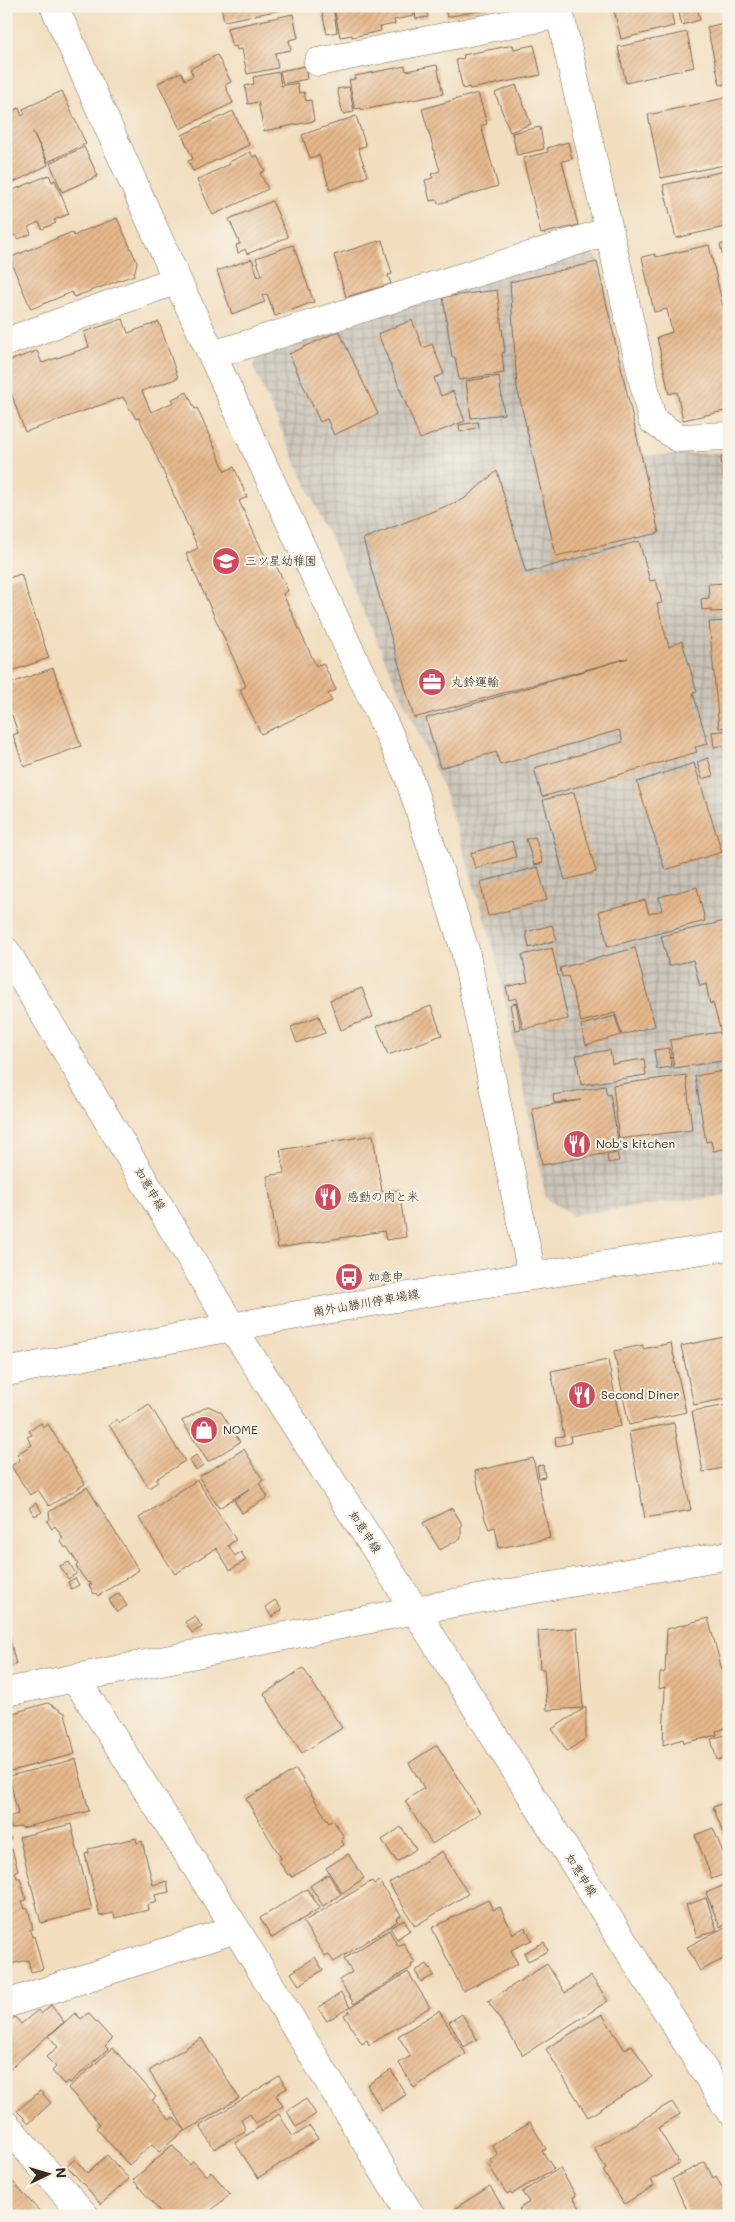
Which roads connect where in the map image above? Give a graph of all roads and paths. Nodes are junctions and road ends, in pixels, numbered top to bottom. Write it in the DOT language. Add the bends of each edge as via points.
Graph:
graph roads {
  1 [pos="54,6"];
  2 [pos="559,10"];
  3 [pos="318,62"];
  4 [pos="609,231"];
  5 [pos="177,280"];
  6 [pos="6,342"];
  7 [pos="213,355"];
  8 [pos="729,436"];
  9 [pos="6,951"];
  10 [pos="18,992"];
  11 [pos="729,1246"];
  12 [pos="532,1275"];
  13 [pos="232,1327"];
  14 [pos="6,1372"];
  15 [pos="729,1555"];
  16 [pos="416,1610"];
  17 [pos="75,1678"];
  18 [pos="6,1692"];
  19 [pos="236,1929"];
  20 [pos="6,2004"];
  21 [pos="729,2110"];
  22 [pos="6,2125"];
  23 [pos="84,2216"];
  24 [pos="411,2216"];
  1 -- 5 [label="street"];
  2 -- 3 [label="street"];
  2 -- 4 [label="street"];
  4 -- 7 [label="street"];
  4 -- 8 [label="street" via="652,420 678,438"];
  5 -- 6 [label="street"];
  5 -- 7 [label="street"];
  7 -- 12 [label="street" via="408,775 465,950"];
  9 -- 10 [label="street, 如意申線"];
  10 -- 13 [label="street, 如意申線"];
  11 -- 12 [label="street, 南外山勝川停車場線"];
  12 -- 13 [label="street, 南外山勝川停車場線"];
  13 -- 14 [label="street, 南外山勝川停車場線"];
  13 -- 16 [label="street, 如意申線"];
  15 -- 16 [label="street"];
  16 -- 17 [label="street"];
  16 -- 21 [label="street, 如意申線"];
  17 -- 18 [label="street"];
  17 -- 19 [label="street"];
  19 -- 20 [label="street"];
  19 -- 24 [label="street"];
  22 -- 23 [label="street"];
}
